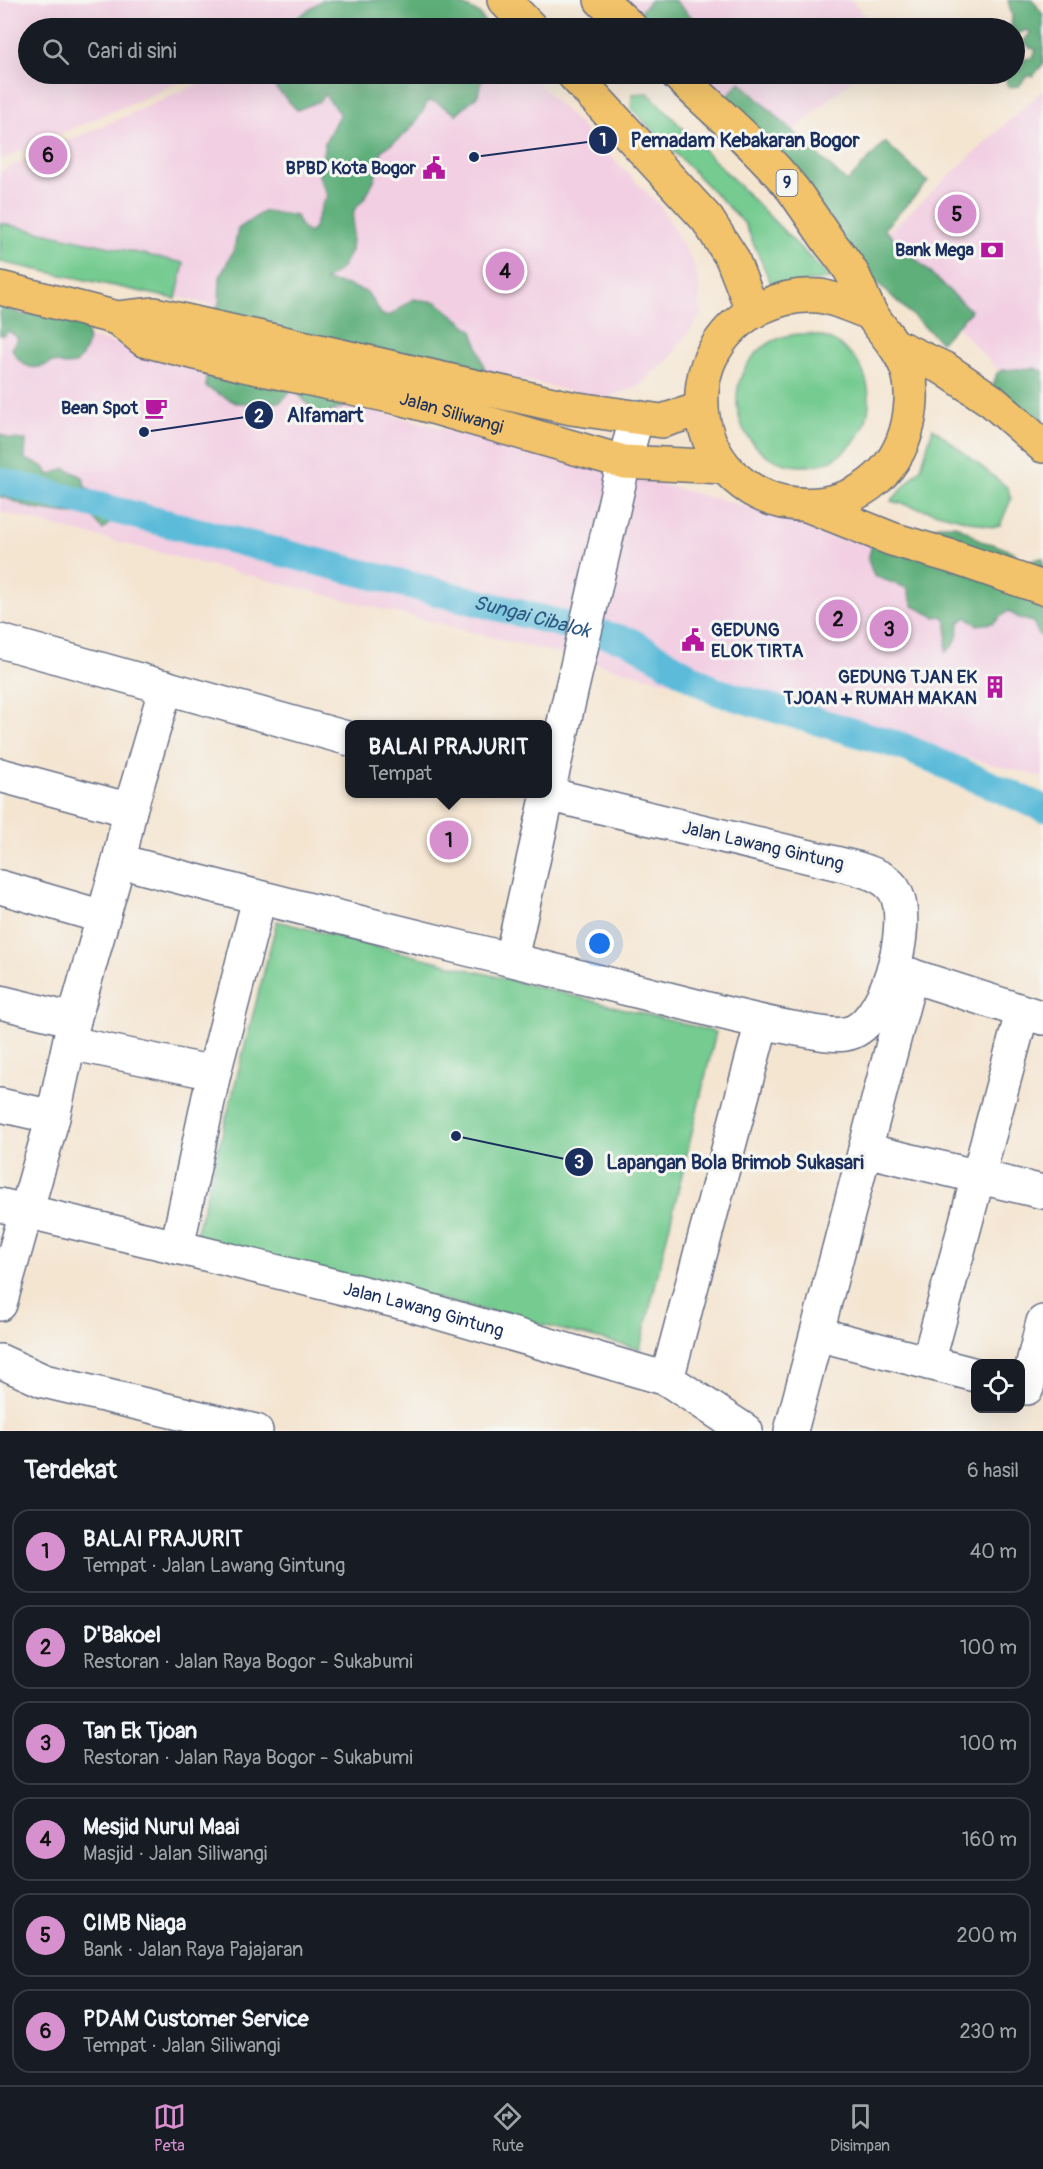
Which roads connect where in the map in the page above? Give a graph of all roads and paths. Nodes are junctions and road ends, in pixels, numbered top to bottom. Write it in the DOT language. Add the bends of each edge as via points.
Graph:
graph roads {
  1 [pos="504,0"];
  2 [pos="521,18"];
  3 [pos="582,84"];
  4 [pos="687,84"];
  5 [pos="0,288"];
  6 [pos="753,312"];
  7 [pos="870,313"];
  8 [pos="117,318"];
  9 [pos="898,347"];
  10 [pos="701,409"];
  11 [pos="637,417"];
  12 [pos="1043,446"];
  13 [pos="624,462"];
  14 [pos="724,467"];
  15 [pos="807,506"];
  16 [pos="1043,588"];
  17 [pos="0,641"];
  18 [pos="166,687"];
  19 [pos="345,738"];
  20 [pos="0,774"];
  21 [pos="552,775"];
  22 [pos="552,794"];
  23 [pos="547,798"];
  24 [pos="130,810"];
  25 [pos="118,861"];
  26 [pos="0,887"];
  27 [pos="259,899"];
  28 [pos="103,917"];
  29 [pos="512,959"];
  30 [pos="902,973"];
  31 [pos="0,1002"];
  32 [pos="1033,1016"];
  33 [pos="762,1022"];
  34 [pos="72,1031"];
  35 [pos="214,1073"];
  36 [pos="0,1105"];
  37 [pos="53,1117"];
  38 [pos="865,1150"];
  39 [pos="978,1177"];
  40 [pos="1043,1192"];
  41 [pos="14,1208"];
  42 [pos="177,1247"];
  43 [pos="0,1304"];
  44 [pos="1043,1322"];
  45 [pos="817,1334"];
  46 [pos="0,1361"];
  47 [pos="928,1363"];
  48 [pos="971,1374"];
  49 [pos="667,1379"];
  50 [pos="1030,1389"];
  51 [pos="256,1431"];
  52 [pos="746,1431"];
  53 [pos="791,1431"];
  1 -- 2 [label="main road"];
  3 -- 6 [label="main road" via="707,219 732,258"];
  4 -- 7 [label="main road, 9" via="792,189 852,273"];
  5 -- 8 [label="main road, Jalan Siliwangi"];
  6 -- 7 [label="main road, 9" via="790,297 822,296"];
  6 -- 10 [label="main road, 9" via="734,324 715,349 703,378"];
  7 -- 9 [label="main road, 9"];
  8 -- 11 [label="main road, Jalan Siliwangi" via="155,314 559,406"];
  8 -- 13 [label="main road, Jalan Siliwangi" via="144,340 404,399"];
  9 -- 12 [label="main road, 9" via="945,369 992,401"];
  9 -- 15 [label="main road, 9" via="909,376 911,408 905,438 889,465 866,487 838,501"];
  10 -- 11 [label="main road, Jalan Siliwangi" via="662,421"];
  10 -- 14 [label="main road, 9" via="708,440"];
  11 -- 13 [label="street"];
  13 -- 14 [label="main road, Jalan Siliwangi"];
  13 -- 21 [label="street"];
  14 -- 15 [label="main road, 9" via="747,488 776,501"];
  15 -- 16 [label="main road, 9" via="892,539"];
  17 -- 18 [label="street"];
  18 -- 19 [label="street"];
  18 -- 24 [label="street"];
  20 -- 24 [label="street"];
  22 -- 30 [label="street, Jalan Lawang Gintung" via="856,868 883,878 896,892 902,917"];
  23 -- 29 [label="street"];
  24 -- 25 [label="street"];
  25 -- 27 [label="street, Jalan Lawang Gintung"];
  25 -- 28 [label="street"];
  26 -- 28 [label="street"];
  27 -- 29 [label="street, Jalan Lawang Gintung"];
  27 -- 35 [label="street"];
  28 -- 34 [label="street"];
  29 -- 33 [label="street, Jalan Lawang Gintung"];
  30 -- 32 [label="street"];
  30 -- 33 [label="street, Jalan Lawang Gintung" via="864,1026 846,1034 822,1034"];
  30 -- 38 [label="street, Jalan Lawang Gintung"];
  31 -- 34 [label="street"];
  32 -- 39 [label="street"];
  33 -- 49 [label="street"];
  34 -- 35 [label="street"];
  34 -- 37 [label="street"];
  35 -- 42 [label="street"];
  36 -- 37 [label="street"];
  37 -- 41 [label="street"];
  38 -- 39 [label="street"];
  38 -- 45 [label="street, Jalan Lawang Gintung"];
  39 -- 40 [label="street"];
  39 -- 47 [label="street"];
  41 -- 42 [label="street, Jalan Lawang Gintung"];
  41 -- 43 [label="street"];
  42 -- 49 [label="street, Jalan Lawang Gintung" via="408,1304"];
  44 -- 50 [label="street"];
  45 -- 47 [label="street"];
  45 -- 53 [label="street, Jalan Lawang Gintung"];
  46 -- 51 [label="street" via="44,1381"];
  47 -- 48 [label="street"];
  49 -- 52 [label="street, Jalan Lawang Gintung"];
}
